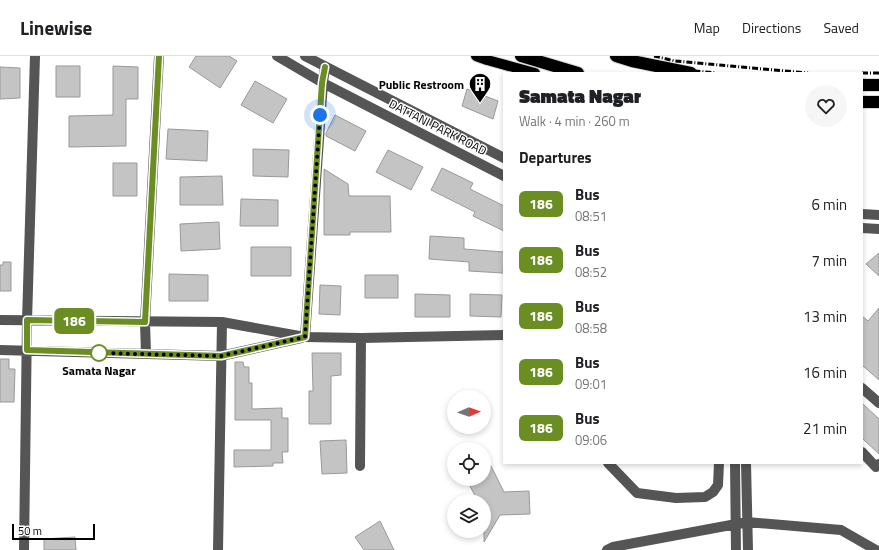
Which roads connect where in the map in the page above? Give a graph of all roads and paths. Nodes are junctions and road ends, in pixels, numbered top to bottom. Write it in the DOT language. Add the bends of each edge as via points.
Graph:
graph roads {
  1 [pos="35,56"];
  2 [pos="159,56"];
  3 [pos="277,56"];
  4 [pos="305,56"];
  5 [pos="476,56"];
  6 [pos="521,56"];
  7 [pos="616,56"];
  8 [pos="325,67"];
  9 [pos="531,72"];
  10 [pos="569,72"];
  11 [pos="686,72"];
  12 [pos="322,83"];
  13 [pos="879,84"];
  14 [pos="863,85"];
  15 [pos="863,102"];
  16 [pos="879,102"];
  17 [pos="480,145"];
  18 [pos="503,157"];
  19 [pos="473,160"];
  20 [pos="503,175"];
  21 [pos="863,214"];
  22 [pos="879,214"];
  23 [pos="863,228"];
  24 [pos="879,229"];
  25 [pos="0,320"];
  26 [pos="27,320"];
  27 [pos="145,322"];
  28 [pos="222,322"];
  29 [pos="503,335"];
  30 [pos="305,337"];
  31 [pos="361,338"];
  32 [pos="0,350"];
  33 [pos="27,350"];
  34 [pos="146,354"];
  35 [pos="221,356"];
  36 [pos="863,389"];
  37 [pos="879,403"];
  38 [pos="863,453"];
  39 [pos="609,464"];
  40 [pos="719,464"];
  41 [pos="735,464"];
  42 [pos="746,464"];
  43 [pos="879,464"];
  44 [pos="360,466"];
  45 [pos="748,522"];
  46 [pos="736,523"];
  47 [pos="24,550"];
  48 [pos="218,550"];
  49 [pos="607,550"];
  50 [pos="736,550"];
  51 [pos="748,550"];
  52 [pos="876,550"];
  1 -- 26 [label="street"];
  2 -- 27 [label="street"];
  3 -- 12 [label="street, DATTANI PARK ROAD"];
  4 -- 8 [label="street, DATTANI PARK ROAD"];
  5 -- 9 [label="main road"];
  6 -- 10 [label="highway"];
  7 -- 11 [label="highway"];
  8 -- 12 [label="street"];
  8 -- 17 [label="street, DATTANI PARK ROAD"];
  12 -- 19 [label="street, DATTANI PARK ROAD"];
  12 -- 30 [label="street"];
  13 -- 14 [label="highway"];
  15 -- 16 [label="highway"];
  17 -- 18 [label="street, DATTANI PARK ROAD"];
  17 -- 19 [label="street"];
  19 -- 20 [label="street, DATTANI PARK ROAD"];
  21 -- 22 [label="street"];
  23 -- 24 [label="street"];
  25 -- 26 [label="street"];
  26 -- 27 [label="street"];
  26 -- 33 [label="street"];
  27 -- 28 [label="street"];
  27 -- 34 [label="street"];
  28 -- 30 [label="street"];
  28 -- 35 [label="street"];
  29 -- 31 [label="street"];
  30 -- 31 [label="street"];
  30 -- 35 [label="street"];
  31 -- 44 [label="street"];
  32 -- 33 [label="street"];
  33 -- 34 [label="street"];
  33 -- 47 [label="street"];
  34 -- 35 [label="street"];
  35 -- 48 [label="street"];
  36 -- 37 [label="street"];
  38 -- 43 [label="street" via="876,467"];
  39 -- 40 [label="street" via="637,493 676,498 705,497 713,492 718,485"];
  41 -- 46 [label="street"];
  42 -- 45 [label="street"];
  45 -- 46 [label="street"];
  45 -- 51 [label="street"];
  45 -- 52 [label="street" via="841,530"];
  46 -- 49 [label="street"];
  46 -- 50 [label="street"];
}
